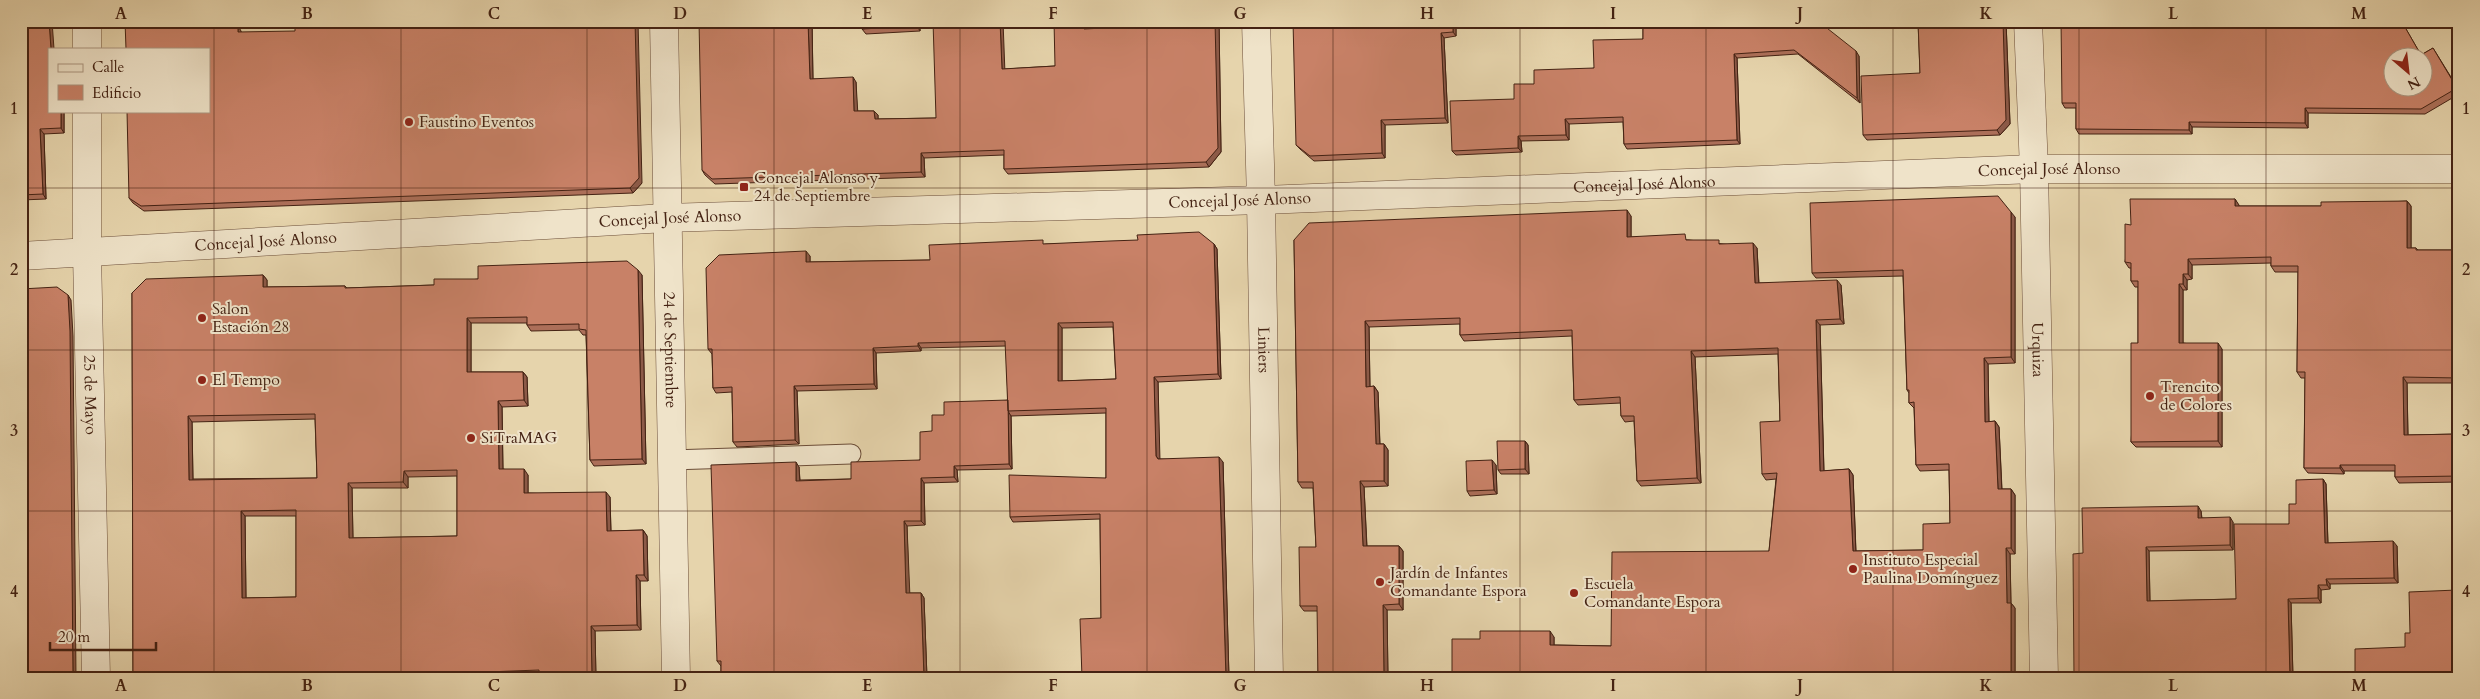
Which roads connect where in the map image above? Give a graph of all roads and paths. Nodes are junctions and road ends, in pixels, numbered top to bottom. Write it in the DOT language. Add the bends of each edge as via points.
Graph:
graph roads {
  1 [pos="88,21"];
  2 [pos="664,21"];
  3 [pos="1256,21"];
  4 [pos="2028,21"];
  5 [pos="87,48"];
  6 [pos="87,112"];
  7 [pos="2034,169"];
  8 [pos="2459,169"];
  9 [pos="1261,200"];
  10 [pos="666,218"];
  11 [pos="87,253"];
  12 [pos="21,256"];
  13 [pos="851,454"];
  14 [pos="671,460"];
  15 [pos="96,678"];
  16 [pos="676,678"];
  17 [pos="1269,678"];
  18 [pos="2044,678"];
  1 -- 5 [label="street"];
  2 -- 10 [label="street, 24 de Septiembre"];
  3 -- 9 [label="street, Liniers"];
  4 -- 7 [label="street, Urquiza"];
  6 -- 11 [label="street, 25 de Mayo"];
  7 -- 8 [label="street, Concejal José Alonso"];
  7 -- 9 [label="street, Concejal José Alonso"];
  7 -- 18 [label="street, Urquiza"];
  9 -- 10 [label="street, Concejal José Alonso"];
  9 -- 17 [label="street, Liniers"];
  10 -- 11 [label="street, Concejal José Alonso"];
  10 -- 14 [label="street, 24 de Septiembre"];
  11 -- 12 [label="street, Concejal José Alonso"];
  11 -- 15 [label="street, 25 de Mayo"];
  13 -- 14 [label="lane"];
  14 -- 16 [label="street, 24 de Septiembre"];
}
